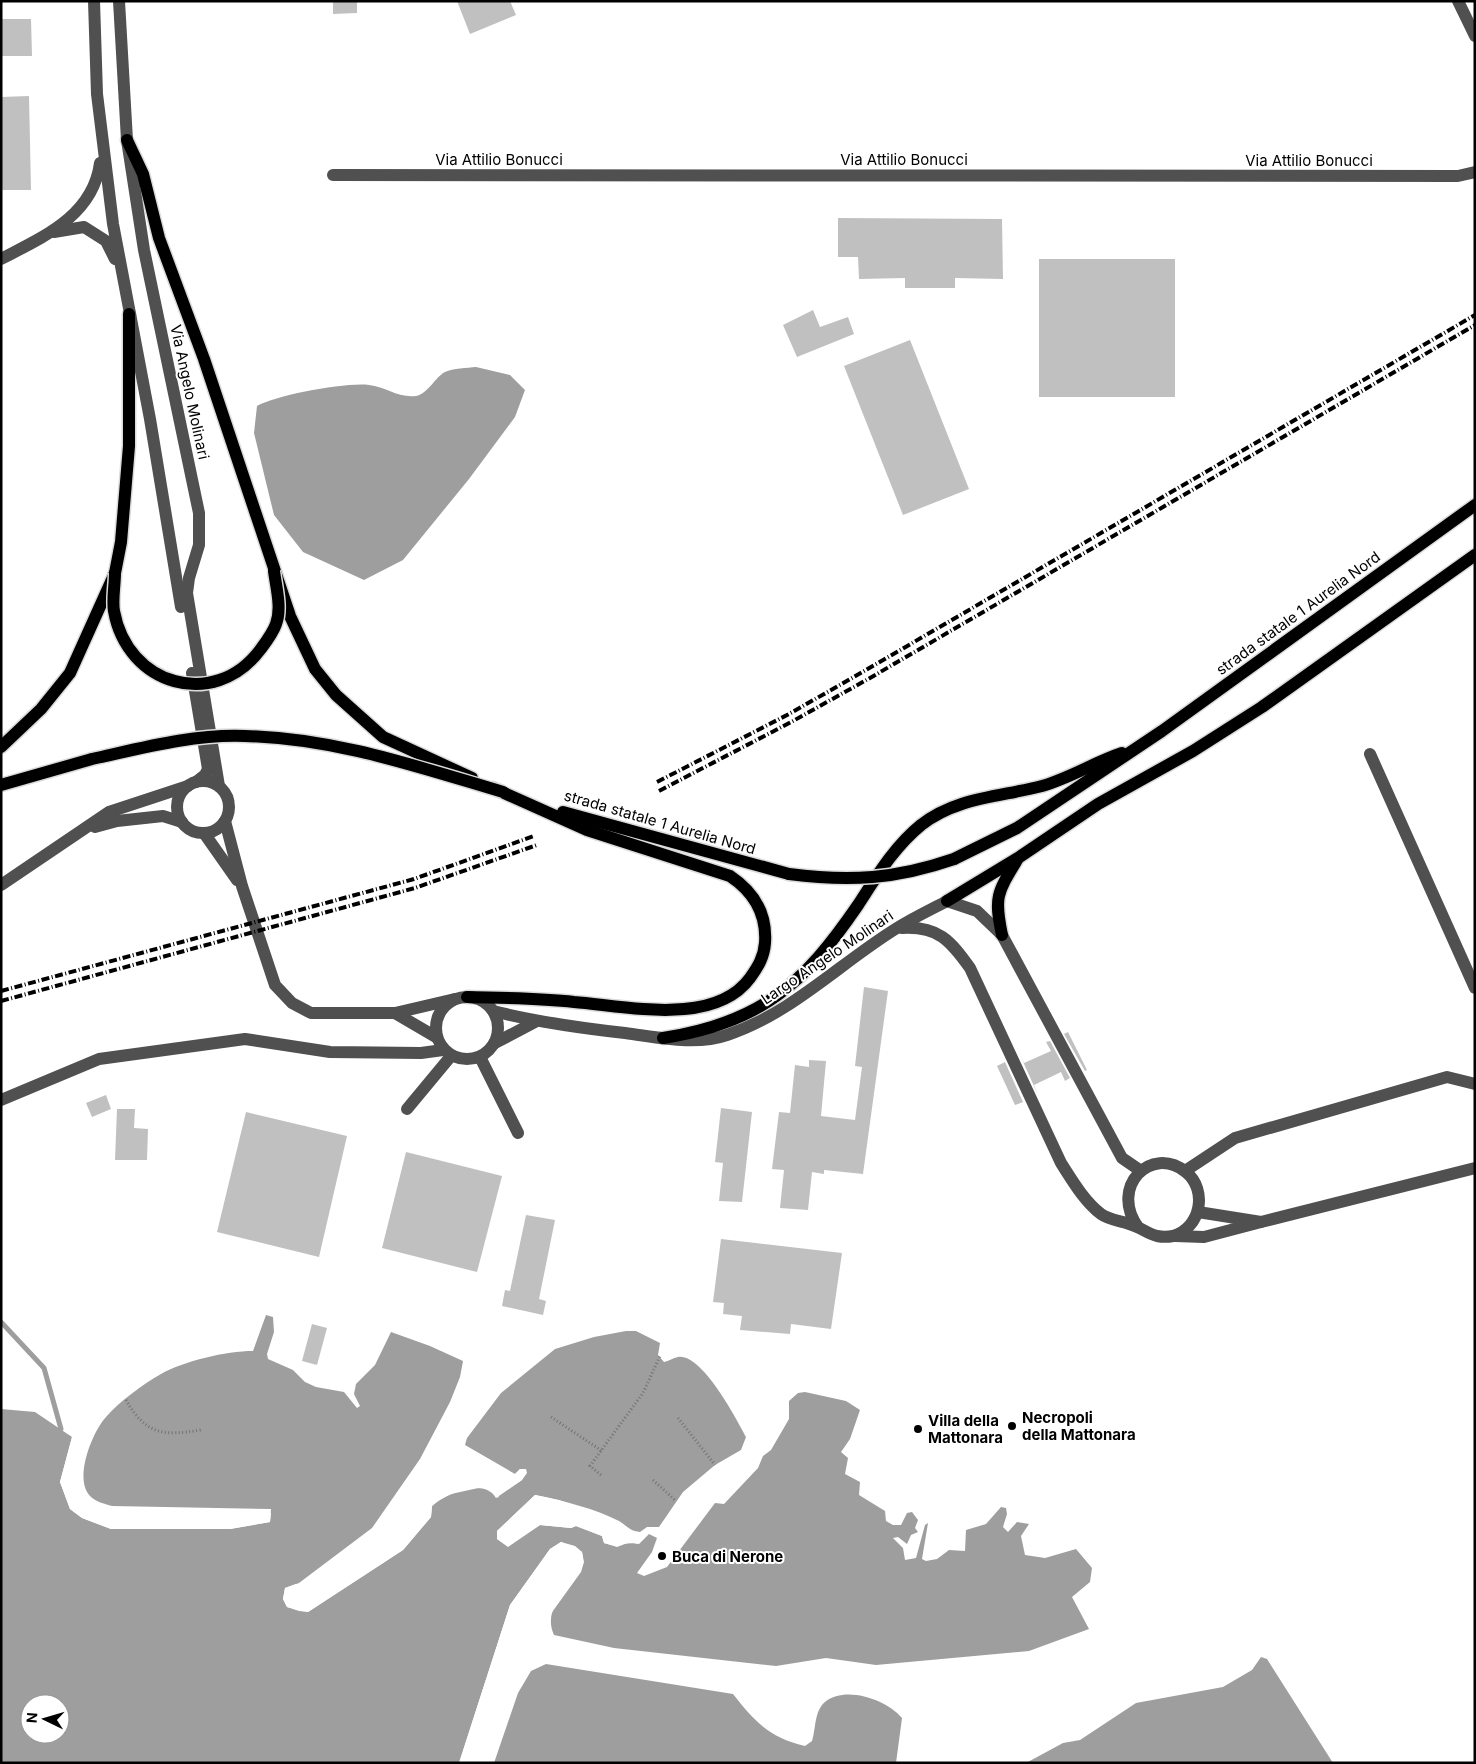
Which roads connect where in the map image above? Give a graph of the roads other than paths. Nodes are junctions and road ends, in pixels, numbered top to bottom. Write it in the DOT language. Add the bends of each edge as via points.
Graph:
graph roads {
  1 [pos="94,1"];
  2 [pos="119,1"];
  3 [pos="1458,1"];
  4 [pos="1475,36"];
  5 [pos="127,140"];
  6 [pos="102,143"];
  7 [pos="1475,172"];
  8 [pos="333,175"];
  9 [pos="52,232"];
  10 [pos="1,259"];
  11 [pos="123,274"];
  12 [pos="129,314"];
  13 [pos="1475,505"];
  14 [pos="1475,555"];
  15 [pos="274,571"];
  16 [pos="115,573"];
  17 [pos="1,747"];
  18 [pos="1139,747"];
  19 [pos="1370,754"];
  20 [pos="192,784"];
  21 [pos="1,785"];
  22 [pos="219,786"];
  23 [pos="503,792"];
  24 [pos="522,800"];
  25 [pos="225,821"];
  26 [pos="182,822"];
  27 [pos="204,833"];
  28 [pos="79,834"];
  29 [pos="1018,858"];
  30 [pos="1,885"];
  31 [pos="242,886"];
  32 [pos="947,901"];
  33 [pos="897,928"];
  34 [pos="1002,935"];
  35 [pos="1475,988"];
  36 [pos="461,998"];
  37 [pos="493,1011"];
  38 [pos="395,1013"];
  39 [pos="535,1022"];
  40 [pos="436,1037"];
  41 [pos="663,1038"];
  42 [pos="495,1043"];
  43 [pos="447,1053"];
  44 [pos="480,1057"];
  45 [pos="1475,1084"];
  46 [pos="1,1100"];
  47 [pos="407,1109"];
  48 [pos="518,1133"];
  49 [pos="1475,1168"];
  50 [pos="1141,1171"];
  51 [pos="1185,1171"];
  52 [pos="1198,1212"];
  53 [pos="1261,1222"];
  54 [pos="1138,1227"];
  55 [pos="1173,1236"];
  1 -- 6 [label="street" via="96,94"];
  2 -- 5 [label="street, Via Angelo Molinari"];
  3 -- 4 [label="street"];
  5 -- 15 [label="main road" via="143,174 159,238 204,359"];
  5 -- 22 [label="street, Via Angelo Molinari" via="144,250 199,514 199,545 188,578 187,593"];
  6 -- 9 [label="street" via="98,179 89,197"];
  6 -- 11 [label="street"];
  7 -- 8 [label="street, Via Attilio Bonucci" via="1458,176"];
  9 -- 10 [label="street"];
  9 -- 11 [label="street" via="84,226 96,233 106,241"];
  11 -- 12 [label="street"];
  12 -- 16 [label="main road" via="129,446 121,542"];
  12 -- 20 [label="street" via="150,419 208,769"];
  13 -- 18 [label="main road, strada statale 1 Aurelia Nord"];
  14 -- 29 [label="main road" via="1262,707 1193,751 1098,804"];
  15 -- 16 [label="main road, bridge" via="278,604 276,623 267,641 238,671 221,681 194,686 160,676 137,659 123,636 114,611"];
  15 -- 23 [label="main road, bridge" via="290,616 315,669 336,695 383,737"];
  16 -- 17 [label="main road" via="70,673 41,710"];
  18 -- 24 [label="main road, strada statale 1 Aurelia Nord, bridge" via="1017,828 954,859 899,875 865,879 789,874"];
  18 -- 41 [label="main road" via="1042,786 974,799 947,808 922,824 900,845 838,935 807,971 782,993 723,1025"];
  19 -- 35 [label="street"];
  20 -- 22 [label="street" via="204,781"];
  20 -- 26 [label="street" via="182,792 177,807"];
  20 -- 28 [label="street" via="109,812"];
  21 -- 23 [label="main road, bridge" via="157,744 244,736 287,738 353,749"];
  22 -- 25 [label="street" via="228,799"];
  23 -- 24 [label="main road"];
  24 -- 36 [label="main road" via="587,830 730,876 746,887 762,913 763,954 759,966 740,989 725,1000 692,1008"];
  25 -- 27 [label="street" via="212,832"];
  25 -- 31 [label="street"];
  26 -- 27 [label="street" via="188,828"];
  26 -- 28 [label="street" via="163,816 139,818 108,823"];
  27 -- 31 [label="street"];
  28 -- 30 [label="street"];
  29 -- 32 [label="main road"];
  29 -- 34 [label="main road" via="999,889 996,907"];
  31 -- 38 [label="street" via="275,985 292,1003 311,1013"];
  32 -- 33 [label="street, Largo Angelo Molinari"];
  32 -- 34 [label="street" via="977,911"];
  33 -- 41 [label="street, Largo Angelo Molinari" via="761,1022 725,1036 694,1040"];
  33 -- 54 [label="street" via="920,927 936,932 952,943 970,968 1061,1163 1080,1192 1102,1214"];
  34 -- 50 [label="street" via="1122,1158"];
  36 -- 37 [label="street" via="486,1004"];
  36 -- 38 [label="street"];
  36 -- 40 [label="street" via="441,1010"];
  37 -- 39 [label="street, Largo Angelo Molinari"];
  37 -- 42 [label="street" via="498,1032"];
  38 -- 40 [label="street"];
  39 -- 41 [label="street, Largo Angelo Molinari"];
  39 -- 42 [label="street"];
  40 -- 43 [label="street"];
  42 -- 44 [label="street"];
  43 -- 44 [label="street" via="461,1060"];
  43 -- 46 [label="street" via="330,1052 245,1039 100,1059"];
  43 -- 47 [label="street"];
  44 -- 48 [label="street"];
  45 -- 51 [label="street" via="1447,1077 1235,1138"];
  49 -- 53 [label="street"];
  50 -- 51 [label="street" via="1152,1165 1164,1164"];
  50 -- 54 [label="street" via="1127,1192 1130,1216"];
  51 -- 52 [label="street" via="1198,1189"];
  52 -- 53 [label="street"];
  52 -- 55 [label="street" via="1184,1230"];
  53 -- 55 [label="street" via="1204,1237"];
  54 -- 55 [label="street" via="1148,1234"];
}
